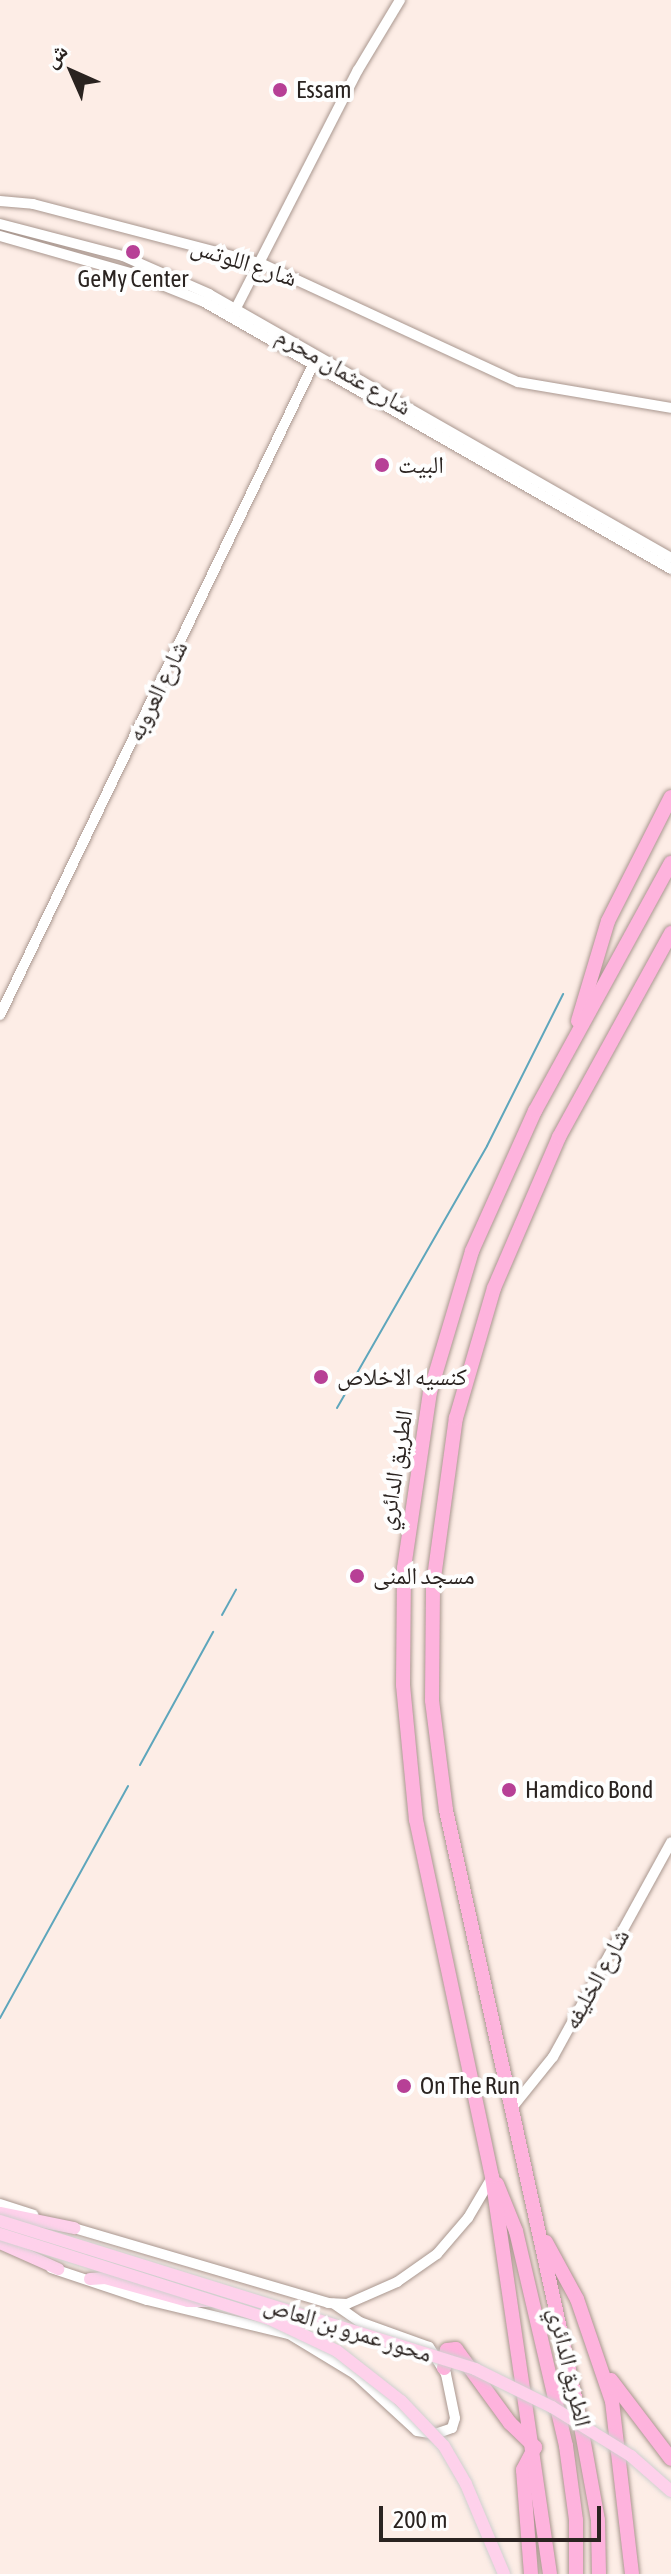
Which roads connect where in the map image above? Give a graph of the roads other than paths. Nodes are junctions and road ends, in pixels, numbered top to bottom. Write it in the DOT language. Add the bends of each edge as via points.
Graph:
graph roads {
  1 [pos="400,0"];
  2 [pos="0,201"];
  3 [pos="0,224"];
  4 [pos="0,236"];
  5 [pos="260,263"];
  6 [pos="236,308"];
  7 [pos="313,365"];
  8 [pos="671,408"];
  9 [pos="671,558"];
  10 [pos="671,569"];
  11 [pos="671,797"];
  12 [pos="671,863"];
  13 [pos="671,933"];
  14 [pos="0,1015"];
  15 [pos="575,1035"];
  16 [pos="671,1842"];
  17 [pos="511,2109"];
  18 [pos="492,2177"];
  19 [pos="0,2204"];
  20 [pos="0,2213"];
  21 [pos="0,2221"];
  22 [pos="74,2228"];
  23 [pos="0,2234"];
  24 [pos="543,2235"];
  25 [pos="0,2243"];
  26 [pos="0,2250"];
  27 [pos="58,2269"];
  28 [pos="90,2279"];
  29 [pos="212,2301"];
  30 [pos="334,2304"];
  31 [pos="602,2363"];
  32 [pos="444,2368"];
  33 [pos="535,2447"];
  34 [pos="671,2459"];
  35 [pos="671,2491"];
  36 [pos="504,2574"];
  37 [pos="531,2574"];
  38 [pos="550,2574"];
  39 [pos="576,2574"];
  40 [pos="599,2574"];
  41 [pos="632,2574"];
  1 -- 5 [label="street" via="358,70"];
  2 -- 5 [label="street, شارع اللوتس" via="33,204"];
  3 -- 6 [label="street, شارع عثمان محرم" via="123,256"];
  4 -- 7 [label="street, شارع عثمان محرم" via="177,290"];
  5 -- 6 [label="street"];
  5 -- 8 [label="street, شارع اللوتس" via="518,382"];
  6 -- 9 [label="street, شارع عثمان محرم"];
  7 -- 10 [label="street, شارع عثمان محرم"];
  7 -- 14 [label="street, شارع العروبه"];
  11 -- 15 [label="highway" via="608,921"];
  12 -- 15 [label="highway, الطريق الدائري"];
  13 -- 17 [label="highway, الطريق الدائري" via="545,1165 483,1320 456,1418 439,1518 434,1729 480,1982"];
  15 -- 18 [label="highway, الطريق الدائري" via="500,1182 472,1251 434,1378 407,1536 403,1685 419,1835"];
  16 -- 17 [label="street, شارع الخليفه" via="553,2057"];
  17 -- 24 [label="highway, الطريق الدائري"];
  18 -- 30 [label="street" via="468,2218 437,2254 385,2288 354,2303"];
  18 -- 33 [label="highway, الطريق الدائري"];
  18 -- 39 [label="highway, الطريق الدائري" via="516,2231 566,2446 576,2520"];
  19 -- 22 [label="street"];
  20 -- 22 [label="main road"];
  21 -- 35 [label="main road, محور عمرو بن العاص, bridge" via="475,2369 533,2395 615,2446"];
  22 -- 30 [label="street"];
  23 -- 29 [label="main road, محور عمرو بن العاص, bridge"];
  24 -- 31 [label="highway, الطريق الدائري" via="572,2288"];
  24 -- 40 [label="highway, الطريق الدائري" via="598,2520"];
  25 -- 27 [label="main road"];
  26 -- 27 [label="street"];
  27 -- 28 [label="street"];
  28 -- 29 [label="main road" via="188,2301"];
  28 -- 32 [label="street" via="147,2300 289,2334 355,2374 422,2434 450,2430 455,2424"];
  29 -- 36 [label="main road, محور عمرو بن العاص, bridge" via="321,2342 401,2401 452,2457"];
  30 -- 32 [label="street" via="360,2322 424,2343"];
  31 -- 34 [label="highway"];
  31 -- 41 [label="highway, الطريق الدائري" via="620,2440"];
  32 -- 33 [label="highway" via="447,2350 456,2349 510,2423"];
  33 -- 37 [label="highway" via="523,2470"];
  33 -- 38 [label="highway, الطريق الدائري"];
}
